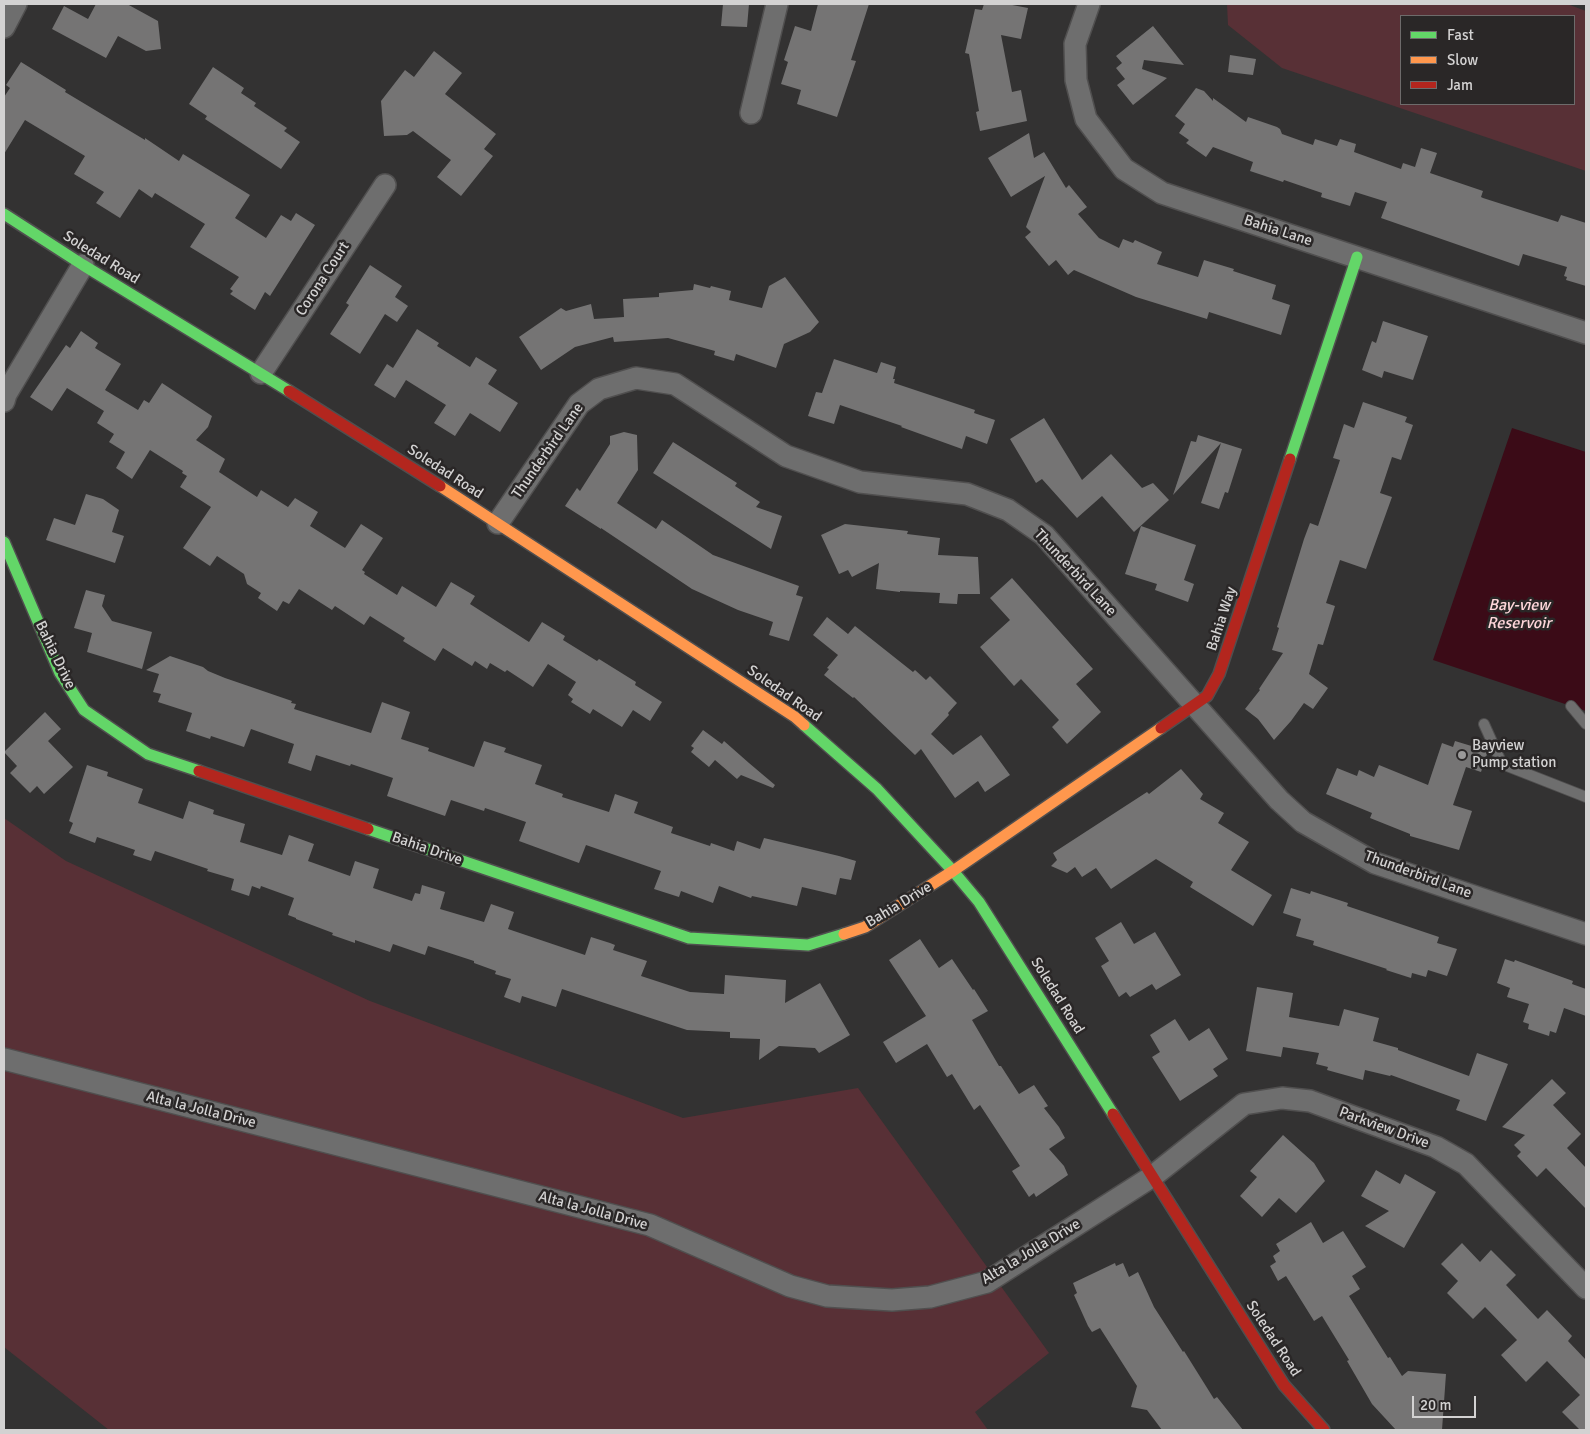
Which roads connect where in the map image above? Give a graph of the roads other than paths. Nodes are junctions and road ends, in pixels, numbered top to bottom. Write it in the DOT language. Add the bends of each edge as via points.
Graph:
graph roads {
  1 [pos="16,4"];
  2 [pos="777,4"];
  3 [pos="1089,4"];
  4 [pos="4,27"];
  5 [pos="751,113"];
  6 [pos="385,185"];
  7 [pos="4,214"];
  8 [pos="1357,257"];
  9 [pos="83,265"];
  10 [pos="1586,332"];
  11 [pos="261,373"];
  12 [pos="4,401"];
  13 [pos="498,524"];
  14 [pos="4,542"];
  15 [pos="1193,704"];
  16 [pos="1571,706"];
  17 [pos="1484,724"];
  18 [pos="1586,724"];
  19 [pos="1586,796"];
  20 [pos="953,871"];
  21 [pos="1586,934"];
  22 [pos="4,1059"];
  23 [pos="1153,1176"];
  24 [pos="1586,1288"];
  25 [pos="1324,1430"];
  1 -- 4 [label="street"];
  2 -- 5 [label="street"];
  3 -- 8 [label="street, Bahia Lane" via="1075,44 1076,80 1086,120 1124,168 1162,193"];
  6 -- 11 [label="street, Corona Court"];
  7 -- 9 [label="street, Soledad Road"];
  8 -- 10 [label="street, Bahia Lane"];
  8 -- 15 [label="street, Bahia Way" via="1219,674 1207,696"];
  9 -- 11 [label="street, Soledad Road"];
  9 -- 12 [label="street"];
  11 -- 13 [label="street, Soledad Road"];
  13 -- 15 [label="street, Thunderbird Lane" via="579,404 599,389 636,378 674,384 786,456 860,482 967,494 1008,510 1044,535"];
  13 -- 20 [label="street, Soledad Road" via="796,717 877,789"];
  14 -- 20 [label="street, Bahia Drive" via="60,672 84,710 148,754 689,938 808,945 865,927"];
  15 -- 20 [label="street, Bahia Way"];
  15 -- 21 [label="street, Thunderbird Lane" via="1278,800 1303,822 1376,863"];
  16 -- 18 [label="lane"];
  17 -- 19 [label="lane" via="1502,764"];
  20 -- 23 [label="street, Soledad Road" via="979,902"];
  22 -- 23 [label="street, Alta la Jolla Drive" via="650,1226 790,1286 827,1296 892,1300 930,1297 987,1282"];
  23 -- 24 [label="street, Parkview Drive" via="1244,1104 1282,1098 1310,1101 1436,1147 1466,1164"];
  23 -- 25 [label="street, Soledad Road" via="1284,1385"];
}
